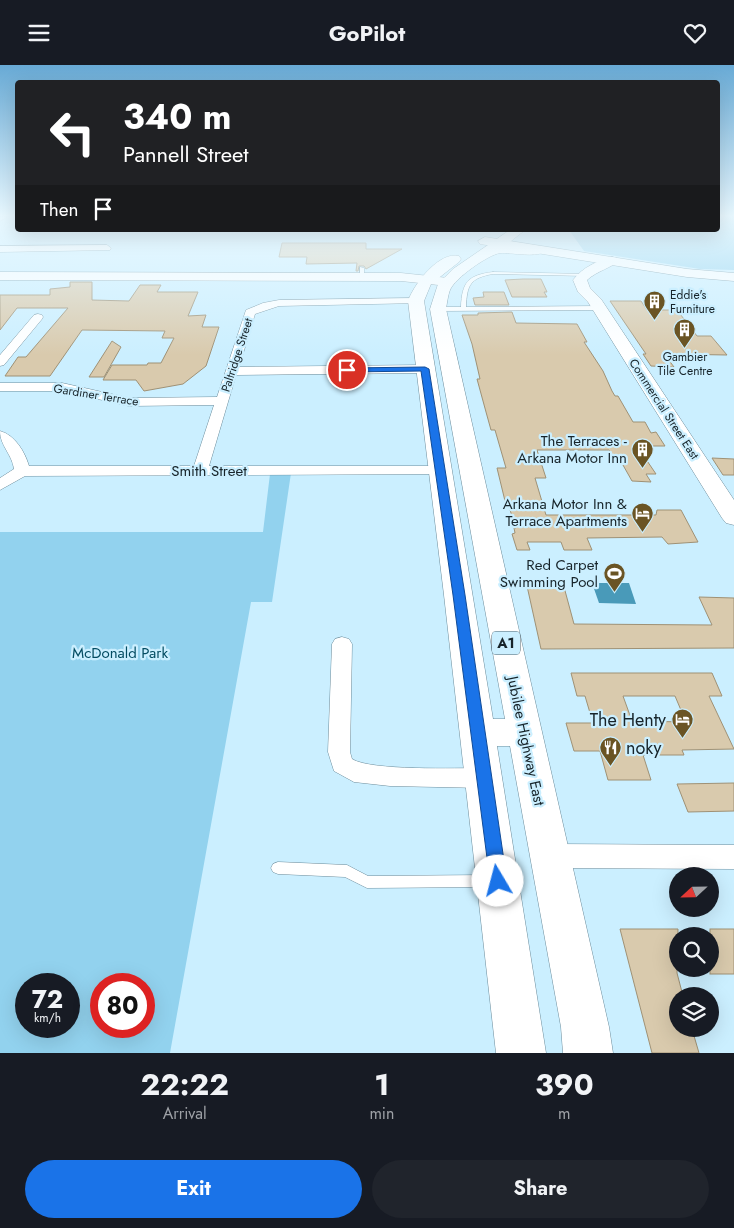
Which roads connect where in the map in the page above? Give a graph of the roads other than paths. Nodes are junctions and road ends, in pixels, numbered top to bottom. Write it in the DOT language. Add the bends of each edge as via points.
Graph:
graph roads {
  1 [pos="468,263"];
  2 [pos="592,263"];
  3 [pos="599,263"];
  4 [pos="603,266"];
  5 [pos="734,275"];
  6 [pos="0,276"];
  7 [pos="438,296"];
  8 [pos="597,303"];
  9 [pos="38,317"];
  10 [pos="0,362"];
  11 [pos="425,369"];
  12 [pos="231,371"];
  13 [pos="0,387"];
  14 [pos="222,401"];
  15 [pos="445,412"];
  16 [pos="0,435"];
  17 [pos="22,471"];
  18 [pos="200,471"];
  19 [pos="441,471"];
  20 [pos="0,485"];
  21 [pos="734,518"];
  22 [pos="450,530"];
  23 [pos="483,530"];
  24 [pos="342,644"];
  25 [pos="478,733"];
  26 [pos="524,733"];
  27 [pos="484,778"];
  28 [pos="550,856"];
  29 [pos="734,857"];
  30 [pos="278,868"];
  31 [pos="498,881"];
  32 [pos="521,1053"];
  33 [pos="588,1053"];
  1 -- 7 [label="main road"];
  2 -- 4 [label="main road"];
  3 -- 4 [label="main road"];
  4 -- 5 [label="main road"];
  4 -- 5 [label="main road"];
  4 -- 7 [label="lane" via="479,275 470,280 464,290"];
  4 -- 8 [label="street, Commercial Street East" via="589,279"];
  4 -- 8 [label="street, Commercial Street East" via="580,280 586,294"];
  6 -- 7 [label="street" via="362,272 401,277"];
  7 -- 8 [label="lane"];
  7 -- 11 [label="main road, Jubilee Highway East / A1"];
  7 -- 12 [label="street, Paltridge Street" via="267,305 250,312"];
  7 -- 15 [label="main road, Jubilee Highway East / A1"];
  8 -- 21 [label="street, Commercial Street East"];
  9 -- 10 [label="street"];
  11 -- 12 [label="street"];
  11 -- 15 [label="main road, Jubilee Highway East / A1"];
  12 -- 14 [label="street, Paltridge Street"];
  13 -- 14 [label="street, Gardiner Terrace" via="62,387 129,402"];
  14 -- 18 [label="street, Paltridge Street"];
  15 -- 19 [label="main road, Jubilee Highway East / A1"];
  15 -- 23 [label="main road, Jubilee Highway East / A1"];
  16 -- 17 [label="street" via="13,445 21,459"];
  17 -- 18 [label="street, Smith Street"];
  17 -- 20 [label="street"];
  18 -- 19 [label="street, Smith Street"];
  19 -- 22 [label="main road, Jubilee Highway East / A1"];
  22 -- 23 [label="main road"];
  22 -- 25 [label="main road, Jubilee Highway East / A1"];
  23 -- 26 [label="main road, Jubilee Highway East / A1"];
  24 -- 27 [label="street" via="339,752 342,764 354,772 390,776"];
  25 -- 26 [label="main road"];
  25 -- 27 [label="main road, Jubilee Highway East / A1"];
  26 -- 28 [label="main road, Jubilee Highway East / A1"];
  27 -- 31 [label="main road, Jubilee Highway East / A1"];
  28 -- 29 [label="street"];
  28 -- 33 [label="main road, Jubilee Highway East / A1"];
  30 -- 31 [label="lane" via="347,871 367,882"];
  31 -- 32 [label="main road, Jubilee Highway East / A1"];
}
